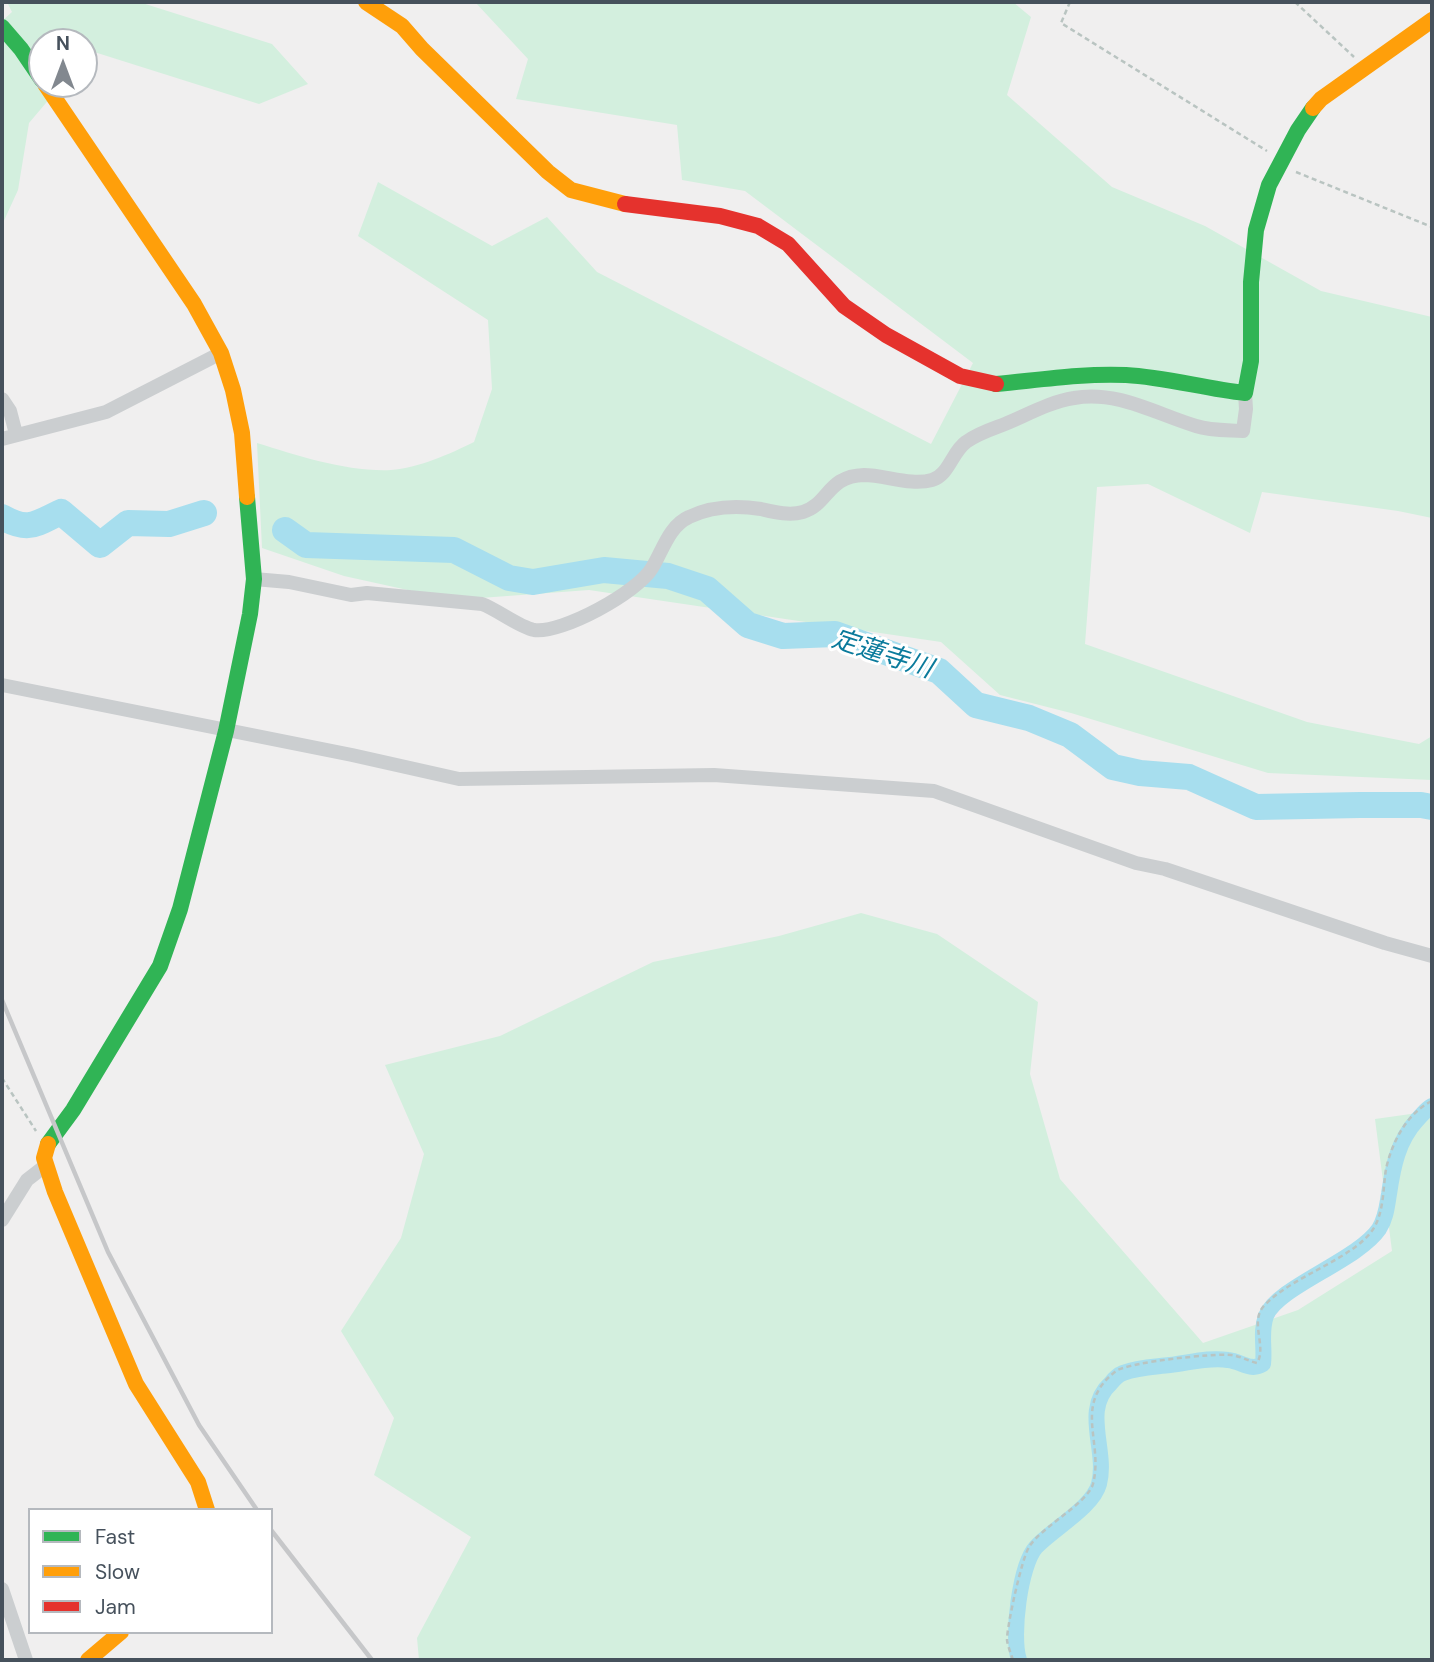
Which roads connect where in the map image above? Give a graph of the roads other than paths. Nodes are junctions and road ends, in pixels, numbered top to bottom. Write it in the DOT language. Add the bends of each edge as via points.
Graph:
graph roads {
  1 [pos="366,2"];
  2 [pos="1432,20"];
  3 [pos="2,27"];
  4 [pos="28,59"];
  5 [pos="54,98"];
  6 [pos="221,353"];
  7 [pos="1245,393"];
  8 [pos="2,399"];
  9 [pos="9,437"];
  10 [pos="254,579"];
  11 [pos="2,685"];
  12 [pos="226,731"];
  13 [pos="1432,956"];
  14 [pos="46,1166"];
  15 [pos="2,1220"];
  16 [pos="206,1508"];
  17 [pos="2,1589"];
  18 [pos="119,1634"];
  19 [pos="26,1660"];
  20 [pos="88,1660"];
  1 -- 7 [label="street" via="402,26 571,190 627,205 720,216 758,226 788,244 844,306 960,376 994,384 1126,374"];
  2 -- 7 [label="street" via="1321,99 1309,112 1269,185 1256,230 1251,361"];
  3 -- 4 [label="street"];
  5 -- 6 [label="street" via="194,304"];
  6 -- 9 [label="street" via="106,412"];
  6 -- 10 [label="street" via="242,433"];
  7 -- 10 [label="street" via="1244,431 1196,426 1103,396 1074,398 1042,407 964,443 941,477 934,480 863,475 832,486 815,506 794,513 728,506 701,512 674,527 652,568 633,590 542,631 482,604 351,595"];
  8 -- 9 [label="street" via="10,411"];
  10 -- 12 [label="street"];
  11 -- 12 [label="street"];
  12 -- 13 [label="street" via="460,779 714,775 934,791 1136,863"];
  12 -- 14 [label="street" via="180,909 160,966 48,1146"];
  14 -- 15 [label="street" via="27,1180"];
  14 -- 16 [label="street" via="136,1384 198,1482"];
  17 -- 19 [label="street"];
  18 -- 20 [label="street"];
}
